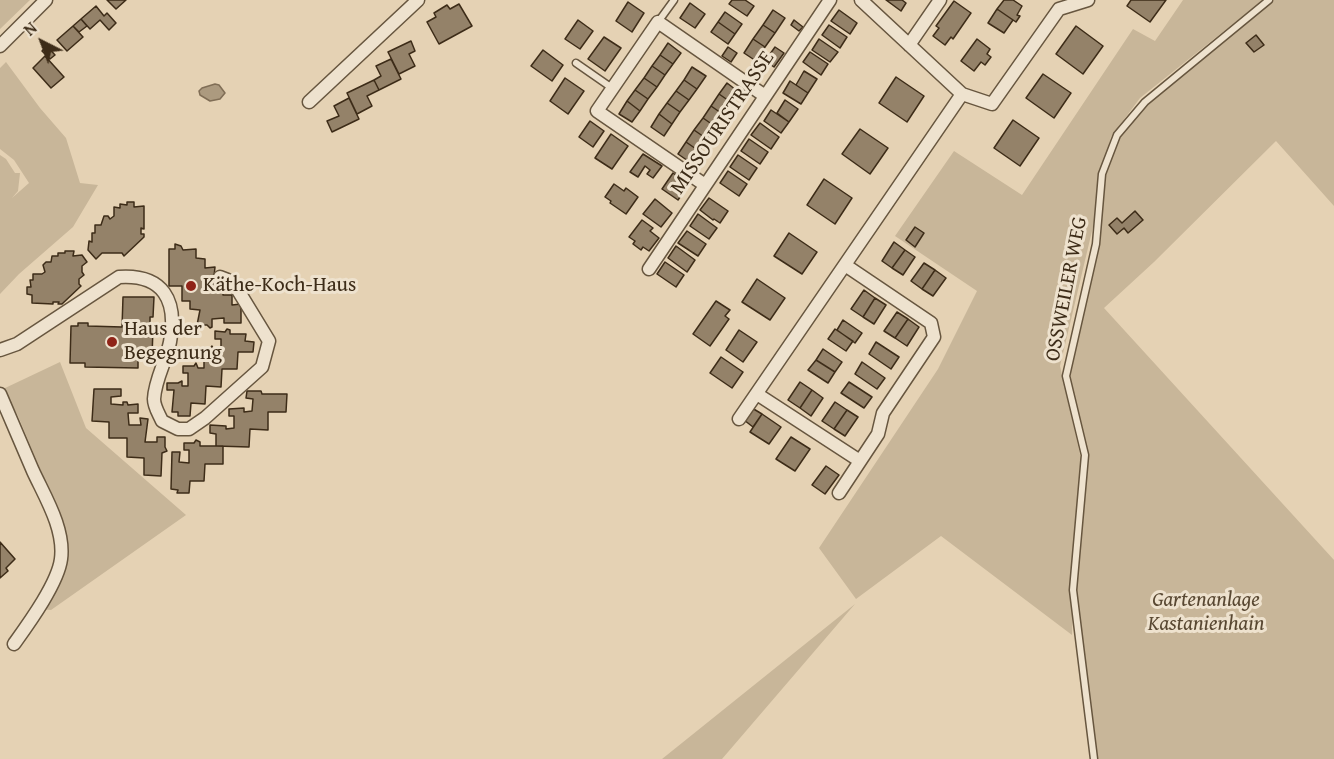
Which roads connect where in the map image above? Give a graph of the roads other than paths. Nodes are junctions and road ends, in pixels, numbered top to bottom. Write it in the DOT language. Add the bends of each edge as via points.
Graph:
graph roads {
  1 [pos="46,0"];
  2 [pos="418,0"];
  3 [pos="674,0"];
  4 [pos="830,0"];
  5 [pos="861,0"];
  6 [pos="940,0"];
  7 [pos="1088,0"];
  8 [pos="1269,0"];
  9 [pos="658,22"];
  10 [pos="909,45"];
  11 [pos="0,46"];
  12 [pos="576,63"];
  13 [pos="612,88"];
  14 [pos="962,94"];
  15 [pos="765,96"];
  16 [pos="309,102"];
  17 [pos="705,185"];
  18 [pos="845,265"];
  19 [pos="649,269"];
  20 [pos="220,277"];
  21 [pos="0,350"];
  22 [pos="0,394"];
  23 [pos="757,394"];
  24 [pos="739,419"];
  25 [pos="860,461"];
  26 [pos="838,493"];
  27 [pos="14,644"];
  28 [pos="1094,759"];
  1 -- 11 [label="street"];
  2 -- 16 [label="street"];
  3 -- 9 [label="lane"];
  4 -- 15 [label="street, MISSOURISTRASSE"];
  5 -- 10 [label="street"];
  6 -- 10 [label="street"];
  7 -- 14 [label="street" via="1059,9 992,104"];
  8 -- 28 [label="lane, OSSWEILER WEG" via="1145,102 1117,135 1102,174 1096,244 1066,376 1085,455 1073,590"];
  9 -- 13 [label="street"];
  9 -- 15 [label="street"];
  10 -- 14 [label="street"];
  12 -- 13 [label="lane"];
  13 -- 17 [label="street" via="597,111"];
  14 -- 18 [label="street"];
  15 -- 17 [label="street, MISSOURISTRASSE"];
  17 -- 19 [label="street, MISSOURISTRASSE"];
  18 -- 23 [label="street"];
  18 -- 25 [label="street" via="931,323 934,337 883,413 878,434"];
  20 -- 21 [label="street" via="233,282 269,341 262,367 189,429 178,429 162,421 154,403 172,320 165,291 146,278 119,277 17,344"];
  22 -- 27 [label="street" via="54,517 61,557 53,582"];
  23 -- 24 [label="street"];
  23 -- 25 [label="street"];
  25 -- 26 [label="street"];
}
